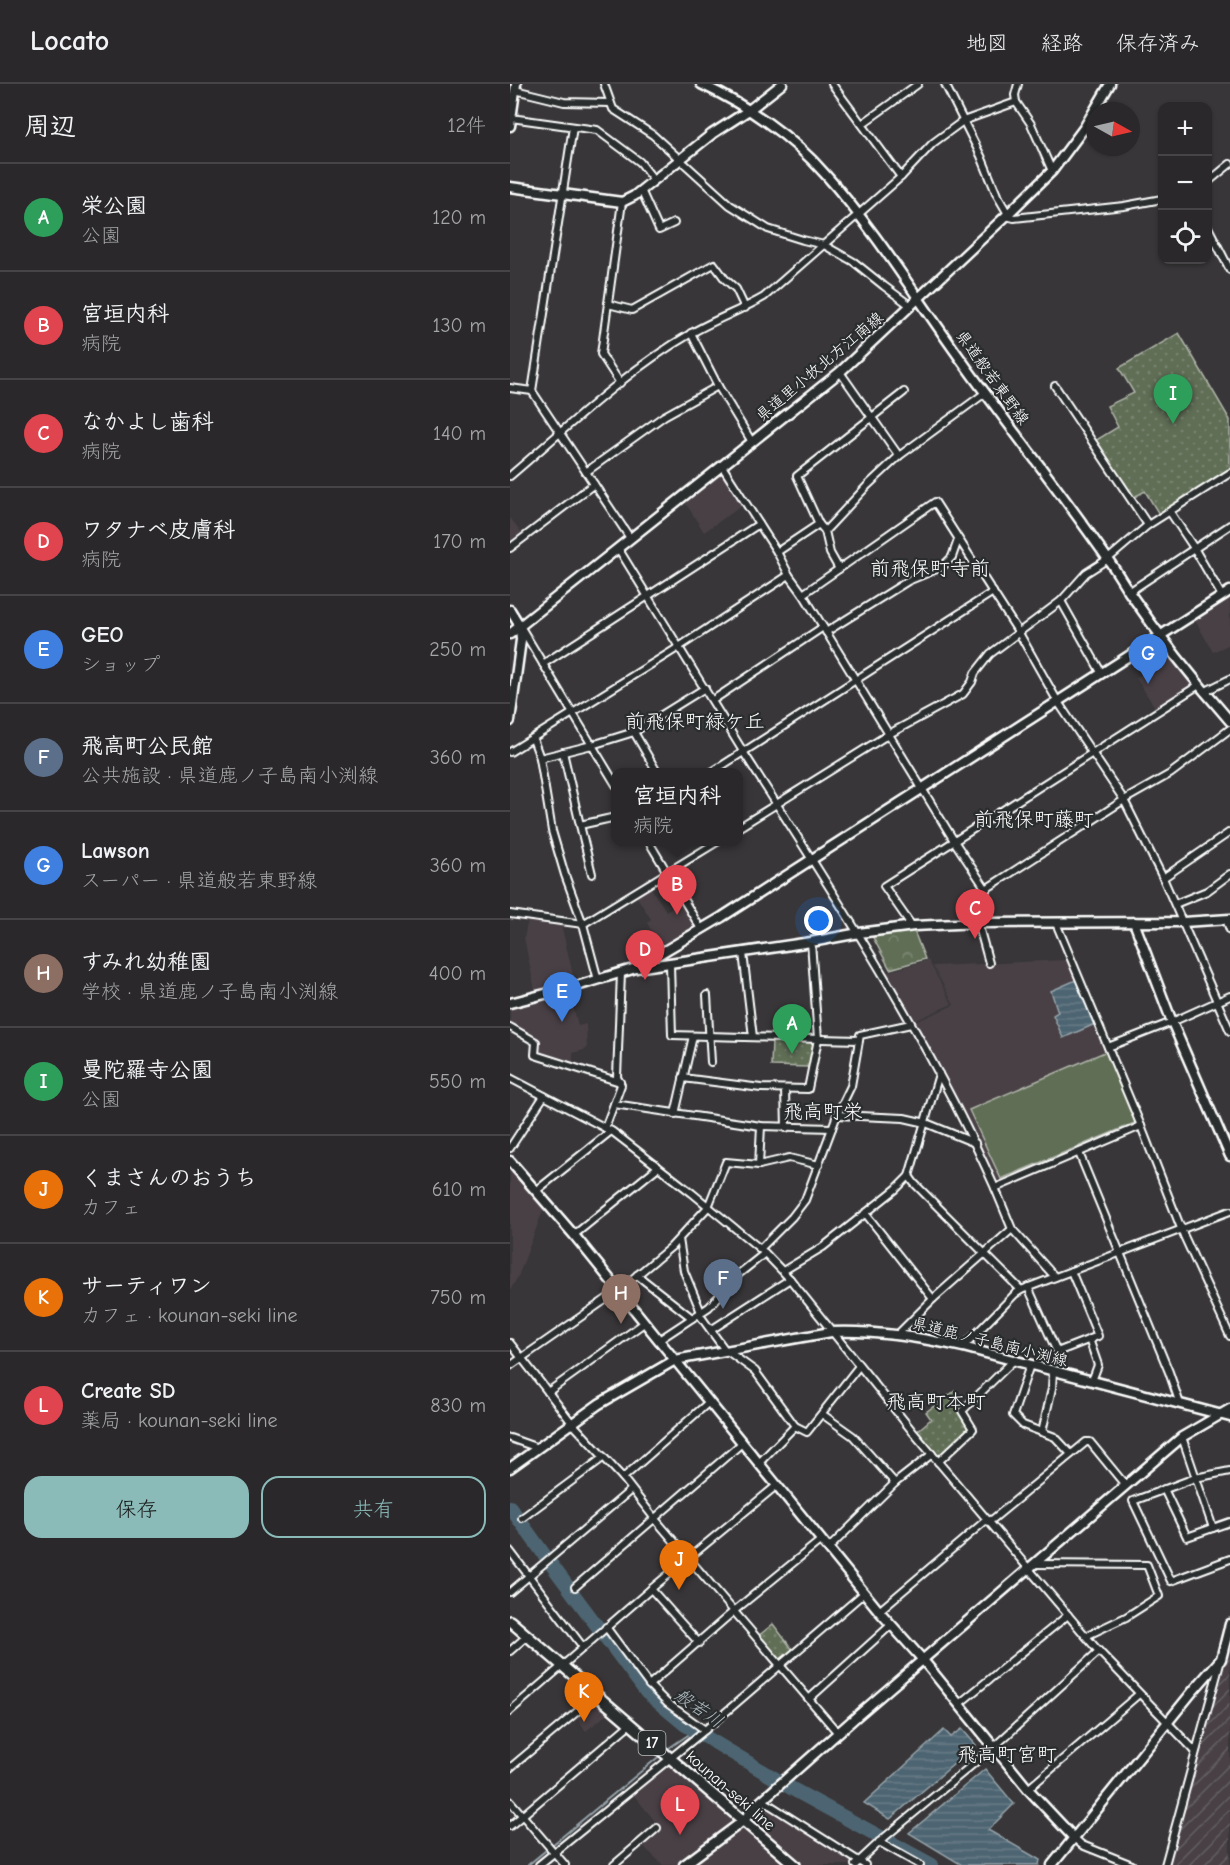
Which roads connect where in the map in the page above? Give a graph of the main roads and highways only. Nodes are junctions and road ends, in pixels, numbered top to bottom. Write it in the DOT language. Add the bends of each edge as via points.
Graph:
graph roads {
  1 [pos="510,1621"];
  2 [pos="788,1863"];
  1 -- 2 [label="main road, kounan-seki line / 17"];
}
